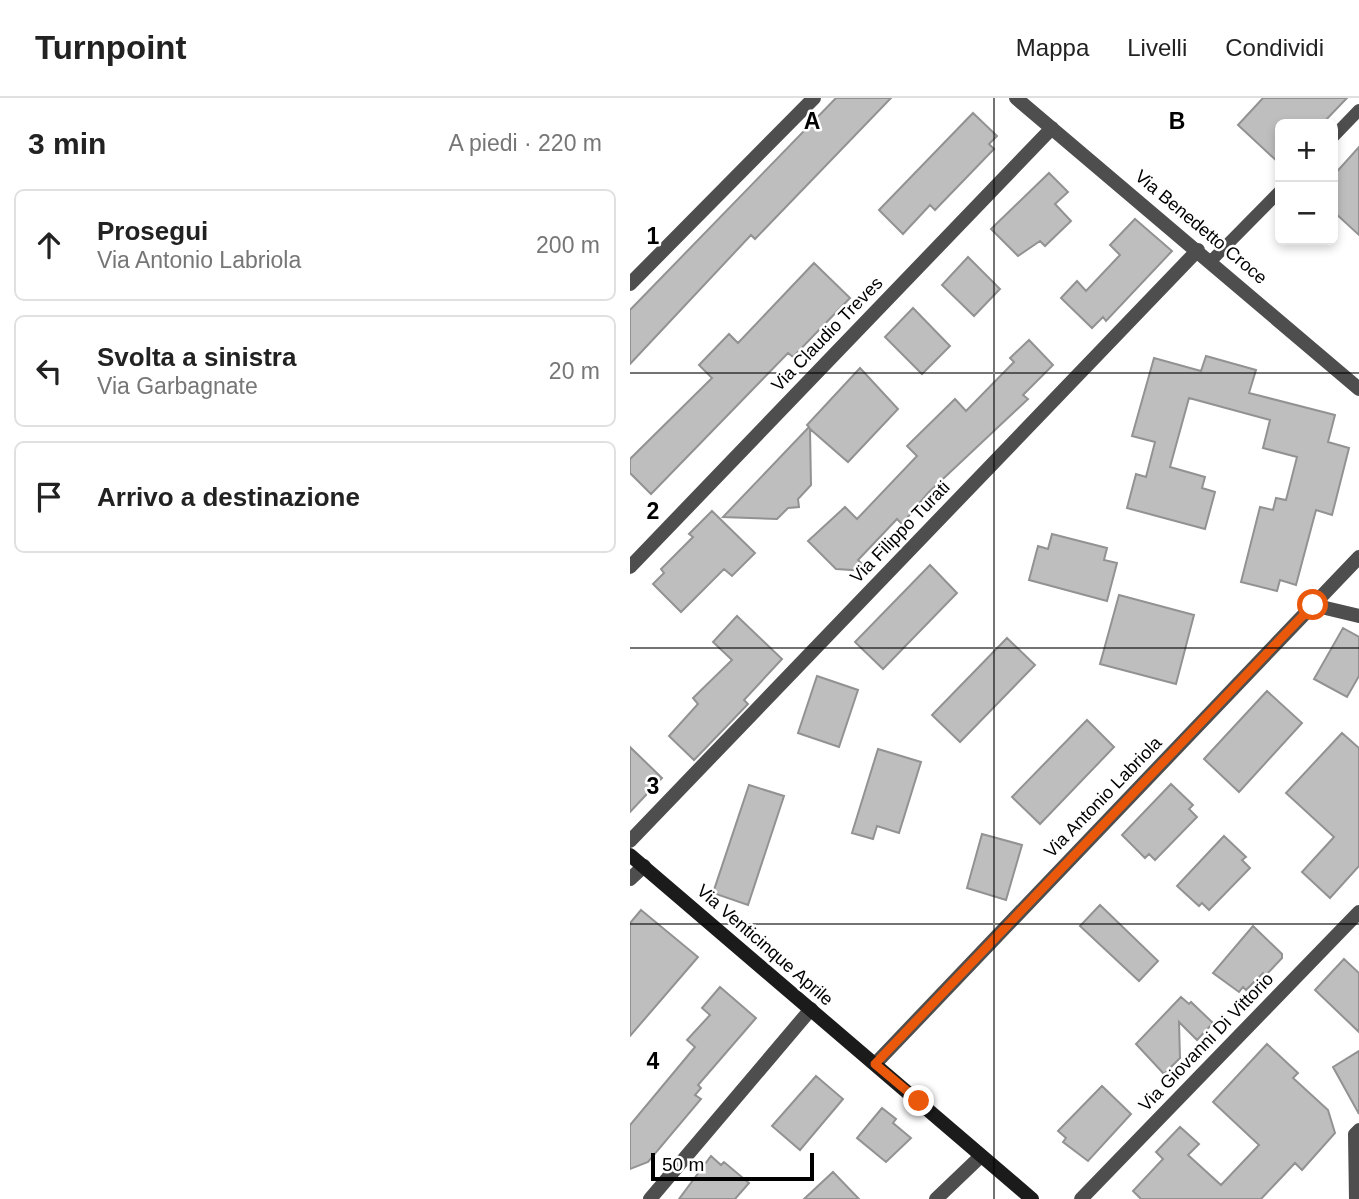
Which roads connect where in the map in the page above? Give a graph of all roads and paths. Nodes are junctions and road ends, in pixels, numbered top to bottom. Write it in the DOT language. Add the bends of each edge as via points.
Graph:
graph roads {
  1 [pos="814,98"];
  2 [pos="1016,98"];
  3 [pos="1359,110"];
  4 [pos="1052,128"];
  5 [pos="1338,132"];
  6 [pos="1275,196"];
  7 [pos="1198,250"];
  8 [pos="1211,261"];
  9 [pos="630,284"];
  10 [pos="1359,389"];
  11 [pos="1359,557"];
  12 [pos="630,567"];
  13 [pos="1313,605"];
  14 [pos="1359,616"];
  15 [pos="630,841"];
  16 [pos="630,855"];
  17 [pos="643,866"];
  18 [pos="630,879"];
  19 [pos="1359,912"];
  20 [pos="811,1009"];
  21 [pos="875,1064"];
  22 [pos="1359,1129"];
  23 [pos="981,1156"];
  24 [pos="650,1199"];
  25 [pos="936,1199"];
  26 [pos="1032,1199"];
  27 [pos="1081,1199"];
  28 [pos="1355,1199"];
  1 -- 9 [label="street"];
  2 -- 4 [label="street, Via Benedetto Croce"];
  3 -- 5 [label="lane"];
  4 -- 7 [label="street, Via Benedetto Croce"];
  4 -- 12 [label="street, Via Claudio Treves"];
  6 -- 8 [label="lane"];
  7 -- 8 [label="street, Via Benedetto Croce"];
  7 -- 15 [label="street, Via Filippo Turati"];
  8 -- 10 [label="street, Via Benedetto Croce"];
  11 -- 13 [label="street, Via Antonio Labriola"];
  13 -- 14 [label="street"];
  13 -- 21 [label="street, Via Antonio Labriola"];
  16 -- 17 [label="street, Via Venticinque Aprile"];
  17 -- 18 [label="street"];
  17 -- 20 [label="street, Via Venticinque Aprile"];
  19 -- 27 [label="street, Via Giovanni Di Vittorio"];
  20 -- 21 [label="street, Via Venticinque Aprile"];
  20 -- 24 [label="street"];
  21 -- 23 [label="street, Via Venticinque Aprile"];
  22 -- 28 [label="lane" via="1354,1134"];
  23 -- 25 [label="street"];
  23 -- 26 [label="street, Via Venticinque Aprile"];
}
